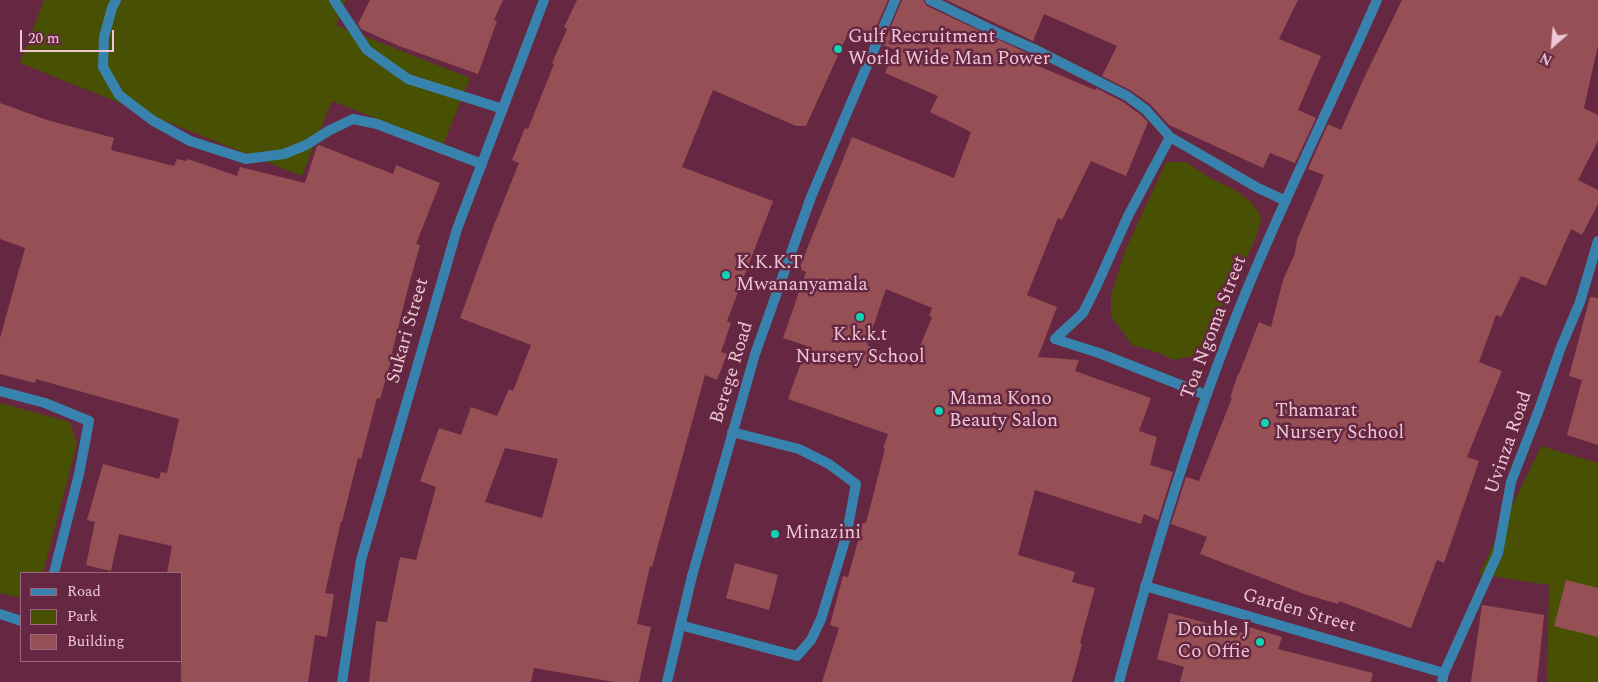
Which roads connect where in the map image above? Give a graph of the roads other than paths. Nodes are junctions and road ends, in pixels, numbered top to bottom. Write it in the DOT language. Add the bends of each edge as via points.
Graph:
graph roads {
  1 [pos="116,0"];
  2 [pos="334,0"];
  3 [pos="544,0"];
  4 [pos="895,0"];
  5 [pos="930,0"];
  6 [pos="1377,0"];
  7 [pos="503,109"];
  8 [pos="1170,137"];
  9 [pos="482,164"];
  10 [pos="1286,201"];
  11 [pos="1598,241"];
  12 [pos="0,391"];
  13 [pos="1206,395"];
  14 [pos="732,432"];
  15 [pos="54,572"];
  16 [pos="1145,586"];
  17 [pos="0,614"];
  18 [pos="20,620"];
  19 [pos="680,625"];
  20 [pos="1443,677"];
  21 [pos="342,682"];
  22 [pos="667,682"];
  23 [pos="1120,682"];
  1 -- 9 [label="street" via="104,38 103,67 119,95 152,120 190,141 246,159 284,154 353,119 377,124"];
  2 -- 7 [label="street" via="367,50 408,79"];
  3 -- 7 [label="street, Sukari Street"];
  4 -- 14 [label="street, Berege Road" via="812,197 755,354"];
  5 -- 8 [label="street" via="1127,96 1146,110"];
  6 -- 10 [label="street, Toa Ngoma Street"];
  7 -- 9 [label="street, Sukari Street"];
  8 -- 10 [label="street"];
  8 -- 13 [label="street" via="1128,216 1083,313 1054,339"];
  9 -- 21 [label="street, Sukari Street" via="457,229 361,560"];
  10 -- 13 [label="street, Toa Ngoma Street" via="1248,286"];
  11 -- 20 [label="street, Uvinza Road" via="1580,302 1511,482 1498,553"];
  12 -- 15 [label="street" via="89,421"];
  13 -- 16 [label="street, Toa Ngoma Street"];
  14 -- 19 [label="street, Berege Road"];
  14 -- 19 [label="street" via="799,449 829,464 856,484 846,537 821,619 811,640 797,656"];
  16 -- 20 [label="street, Garden Street"];
  16 -- 23 [label="street, Toa Ngoma Street"];
  17 -- 18 [label="street"];
  19 -- 22 [label="street, Berege Road"];
}
